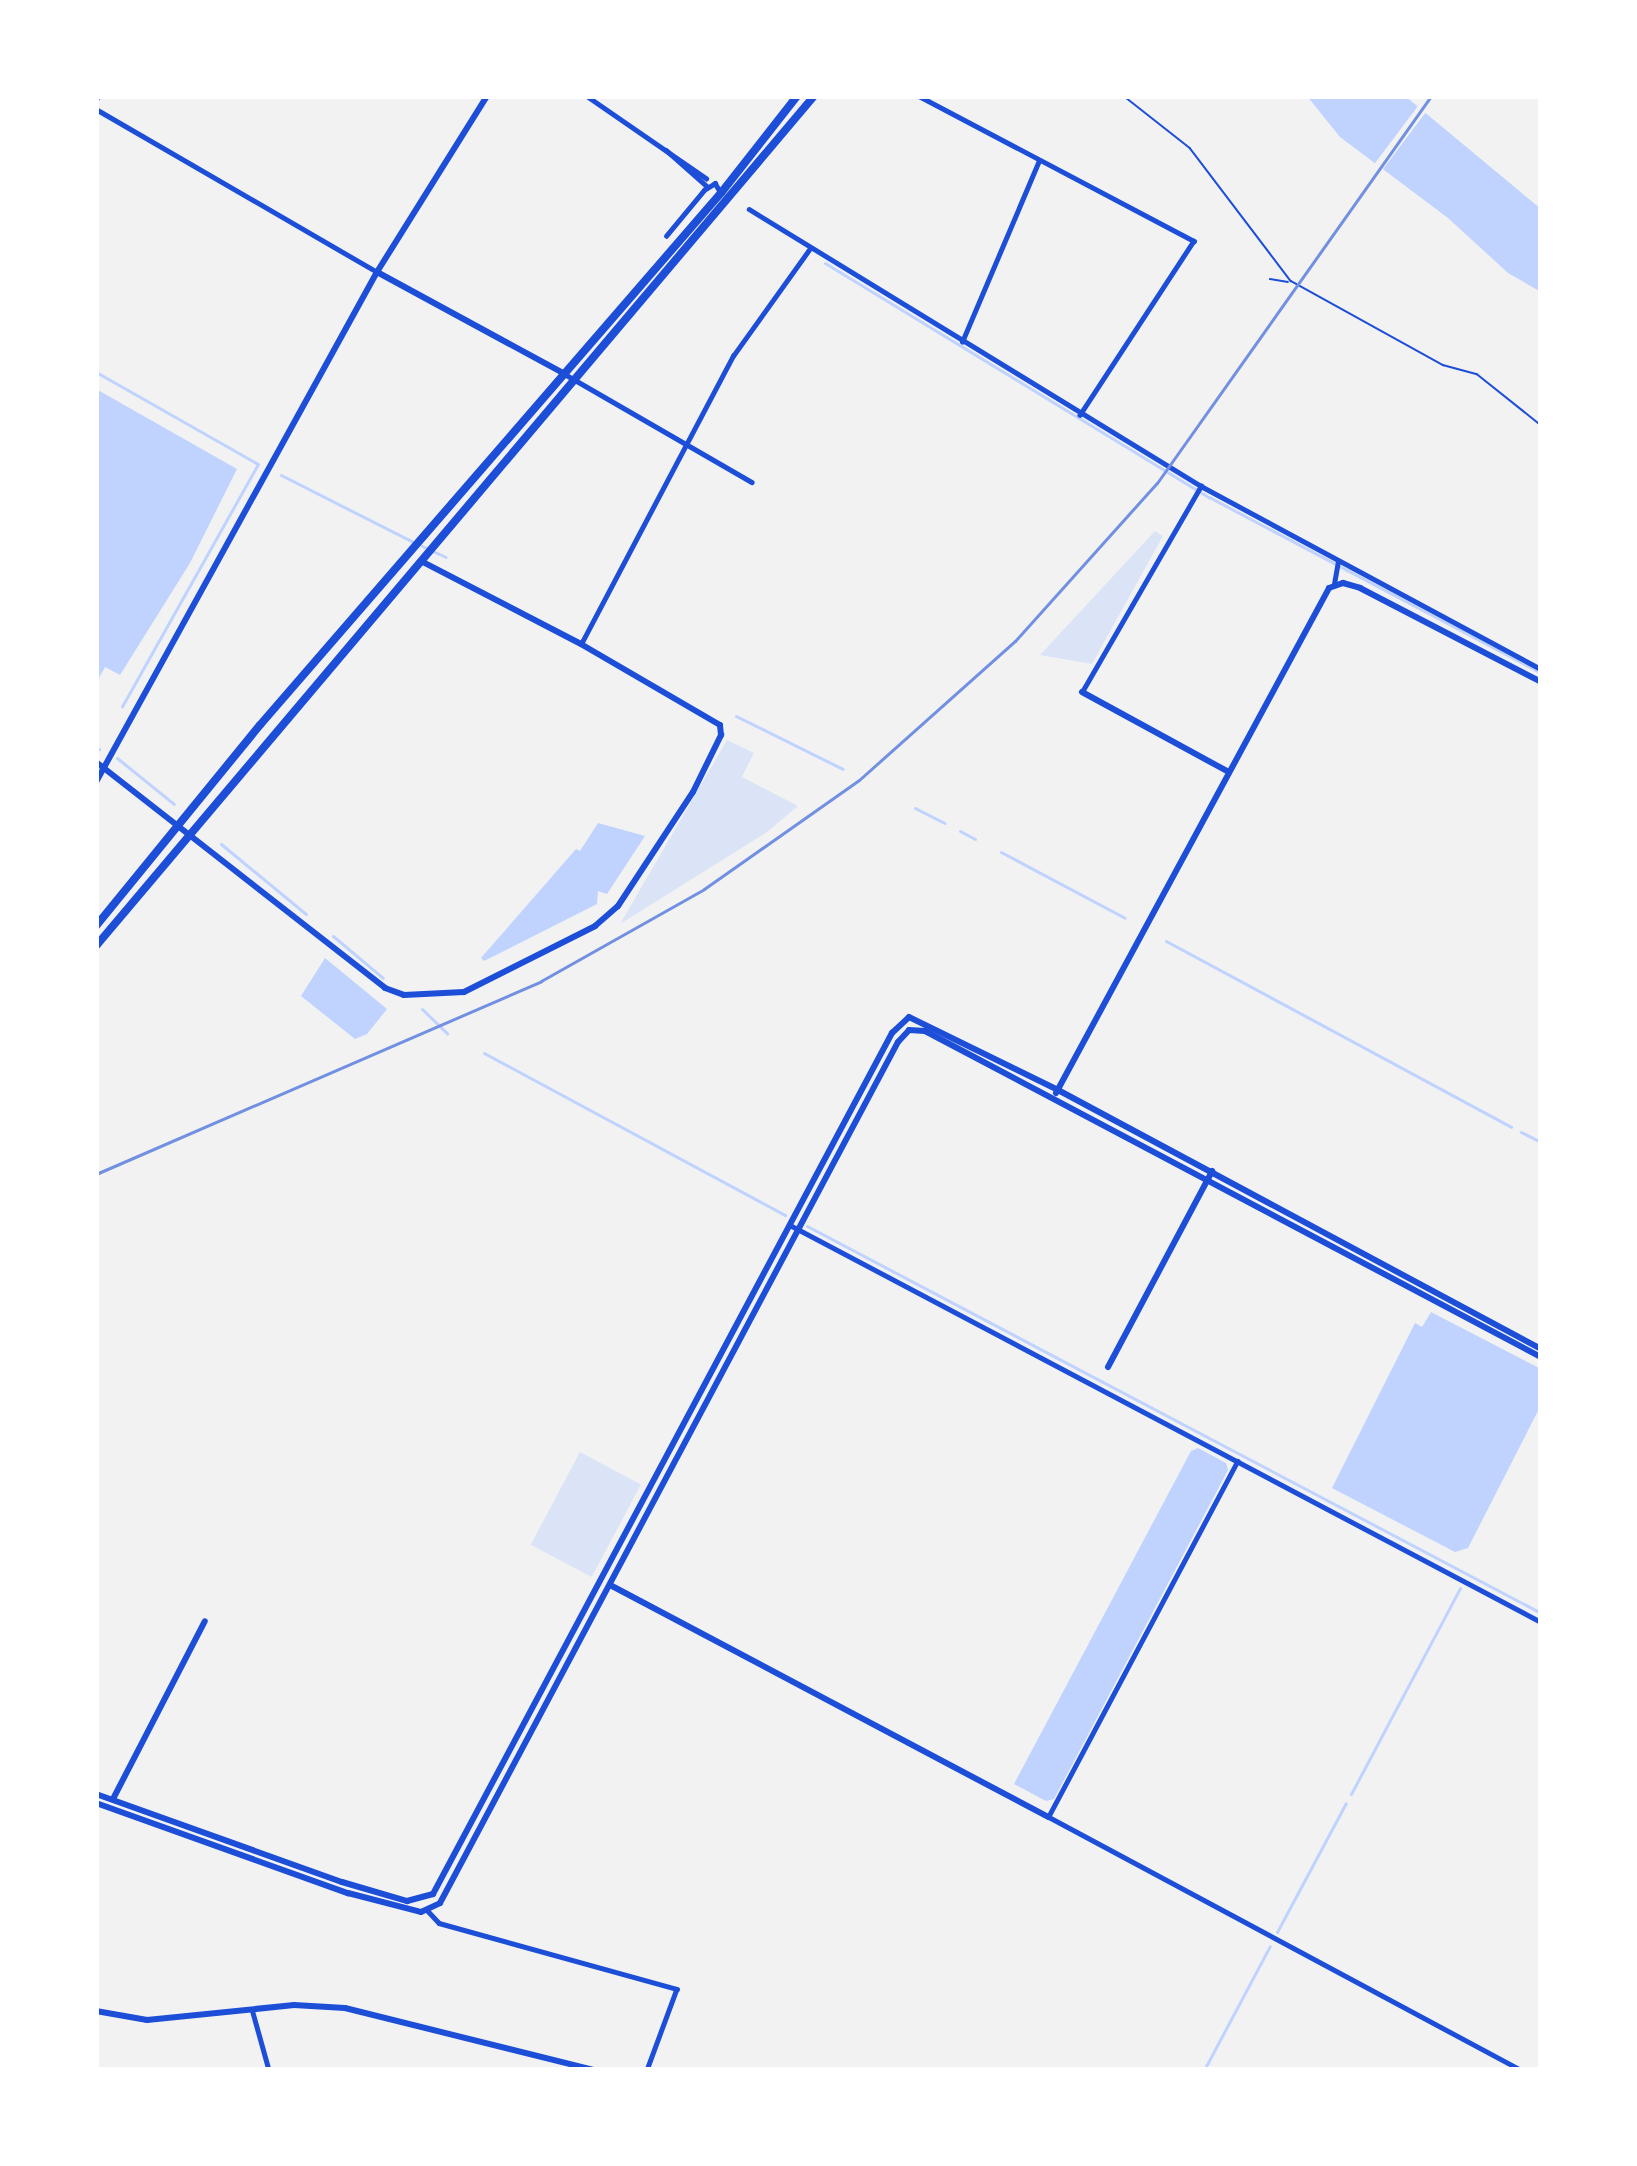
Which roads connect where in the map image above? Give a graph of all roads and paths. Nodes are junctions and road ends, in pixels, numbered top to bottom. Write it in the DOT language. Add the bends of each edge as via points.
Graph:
graph roads {
  1 [pos="487,96"];
  2 [pos="587,96"];
  3 [pos="797,96"];
  4 [pos="814,96"];
  5 [pos="919,96"];
  6 [pos="1124,96"];
  7 [pos="96,109"];
  8 [pos="665,150"];
  9 [pos="1039,161"];
  10 [pos="706,178"];
  11 [pos="708,187"];
  12 [pos="721,193"];
  13 [pos="749,209"];
  14 [pos="666,236"];
  15 [pos="811,248"];
  16 [pos="376,272"];
  17 [pos="1270,279"];
  18 [pos="1291,281"];
  19 [pos="962,342"];
  20 [pos="563,373"];
  21 [pos="577,382"];
  22 [pos="1080,415"];
  23 [pos="1541,425"];
  24 [pos="689,442"];
  25 [pos="752,482"];
  26 [pos="1201,486"];
  27 [pos="421,561"];
  28 [pos="1338,562"];
  29 [pos="1334,584"];
  30 [pos="581,644"];
  31 [pos="1541,669"];
  32 [pos="1541,682"];
  33 [pos="1082,692"];
  34 [pos="100,765"];
  35 [pos="1229,772"];
  36 [pos="97,778"];
  37 [pos="178,825"];
  38 [pos="189,834"];
  39 [pos="99,923"];
  40 [pos="96,946"];
  41 [pos="1058,1090"];
  42 [pos="1053,1100"];
  43 [pos="1211,1172"];
  44 [pos="1206,1182"];
  45 [pos="790,1225"];
  46 [pos="800,1230"];
  47 [pos="1541,1353"];
  48 [pos="1108,1367"];
  49 [pos="1238,1461"];
  50 [pos="602,1580"];
  51 [pos="610,1585"];
  52 [pos="206,1621"];
  53 [pos="1541,1622"];
  54 [pos="96,1793"];
  55 [pos="96,1803"];
  56 [pos="110,1804"];
  57 [pos="1049,1816"];
  58 [pos="428,1911"];
  59 [pos="252,2009"];
  60 [pos="96,2011"];
  61 [pos="269,2070"];
  62 [pos="594,2070"];
  63 [pos="647,2070"];
  64 [pos="1520,2070"];
  1 -- 16 [label="street"];
  2 -- 8 [label="street"];
  3 -- 12 [label="main road"];
  4 -- 21 [label="main road"];
  5 -- 9 [label="street"];
  6 -- 18 [label="path" via="1198,158"];
  7 -- 16 [label="street"];
  8 -- 10 [label="street"];
  8 -- 11 [label="street"];
  9 -- 19 [label="street"];
  9 -- 22 [label="street" via="1194,242"];
  11 -- 12 [label="street" via="715,183"];
  11 -- 14 [label="street"];
  12 -- 20 [label="main road"];
  13 -- 15 [label="street"];
  15 -- 19 [label="street"];
  15 -- 24 [label="street" via="734,356"];
  16 -- 20 [label="street"];
  16 -- 34 [label="street"];
  17 -- 18 [label="path"];
  18 -- 23 [label="path" via="1443,365 1477,374"];
  19 -- 22 [label="street"];
  20 -- 21 [label="street"];
  20 -- 37 [label="main road"];
  21 -- 24 [label="street"];
  21 -- 27 [label="main road"];
  22 -- 26 [label="street"];
  24 -- 25 [label="street"];
  24 -- 30 [label="street"];
  26 -- 28 [label="street"];
  26 -- 33 [label="street"];
  27 -- 30 [label="street"];
  27 -- 38 [label="main road"];
  28 -- 29 [label="street"];
  28 -- 31 [label="street"];
  29 -- 32 [label="street" via="1360,588"];
  29 -- 35 [label="street"];
  30 -- 38 [label="street" via="716,718 721,735 613,911 498,978 448,996 385,988"];
  33 -- 35 [label="street"];
  34 -- 36 [label="street"];
  34 -- 37 [label="street"];
  35 -- 41 [label="street"];
  37 -- 38 [label="street"];
  37 -- 39 [label="main road"];
  38 -- 40 [label="main road"];
  41 -- 42 [label="street"];
  41 -- 43 [label="street"];
  41 -- 45 [label="street" via="919,1018 900,1021"];
  42 -- 44 [label="street"];
  42 -- 46 [label="street" via="910,1030"];
  43 -- 44 [label="street"];
  43 -- 47 [label="street"];
  44 -- 47 [label="street"];
  44 -- 48 [label="street"];
  45 -- 46 [label="street"];
  45 -- 50 [label="street"];
  46 -- 49 [label="street"];
  46 -- 51 [label="street"];
  49 -- 53 [label="street"];
  49 -- 57 [label="street"];
  50 -- 51 [label="street"];
  50 -- 56 [label="street" via="426,1900 296,1868"];
  51 -- 57 [label="street"];
  51 -- 58 [label="street" via="445,1895"];
  52 -- 56 [label="street"];
  54 -- 56 [label="street"];
  55 -- 56 [label="street"];
  56 -- 58 [label="street" via="271,1869"];
  57 -- 64 [label="street"];
  58 -- 63 [label="street" via="439,1923 677,1989"];
  59 -- 60 [label="street" via="147,2020"];
  59 -- 61 [label="street"];
  59 -- 62 [label="street" via="345,2008"];
}
